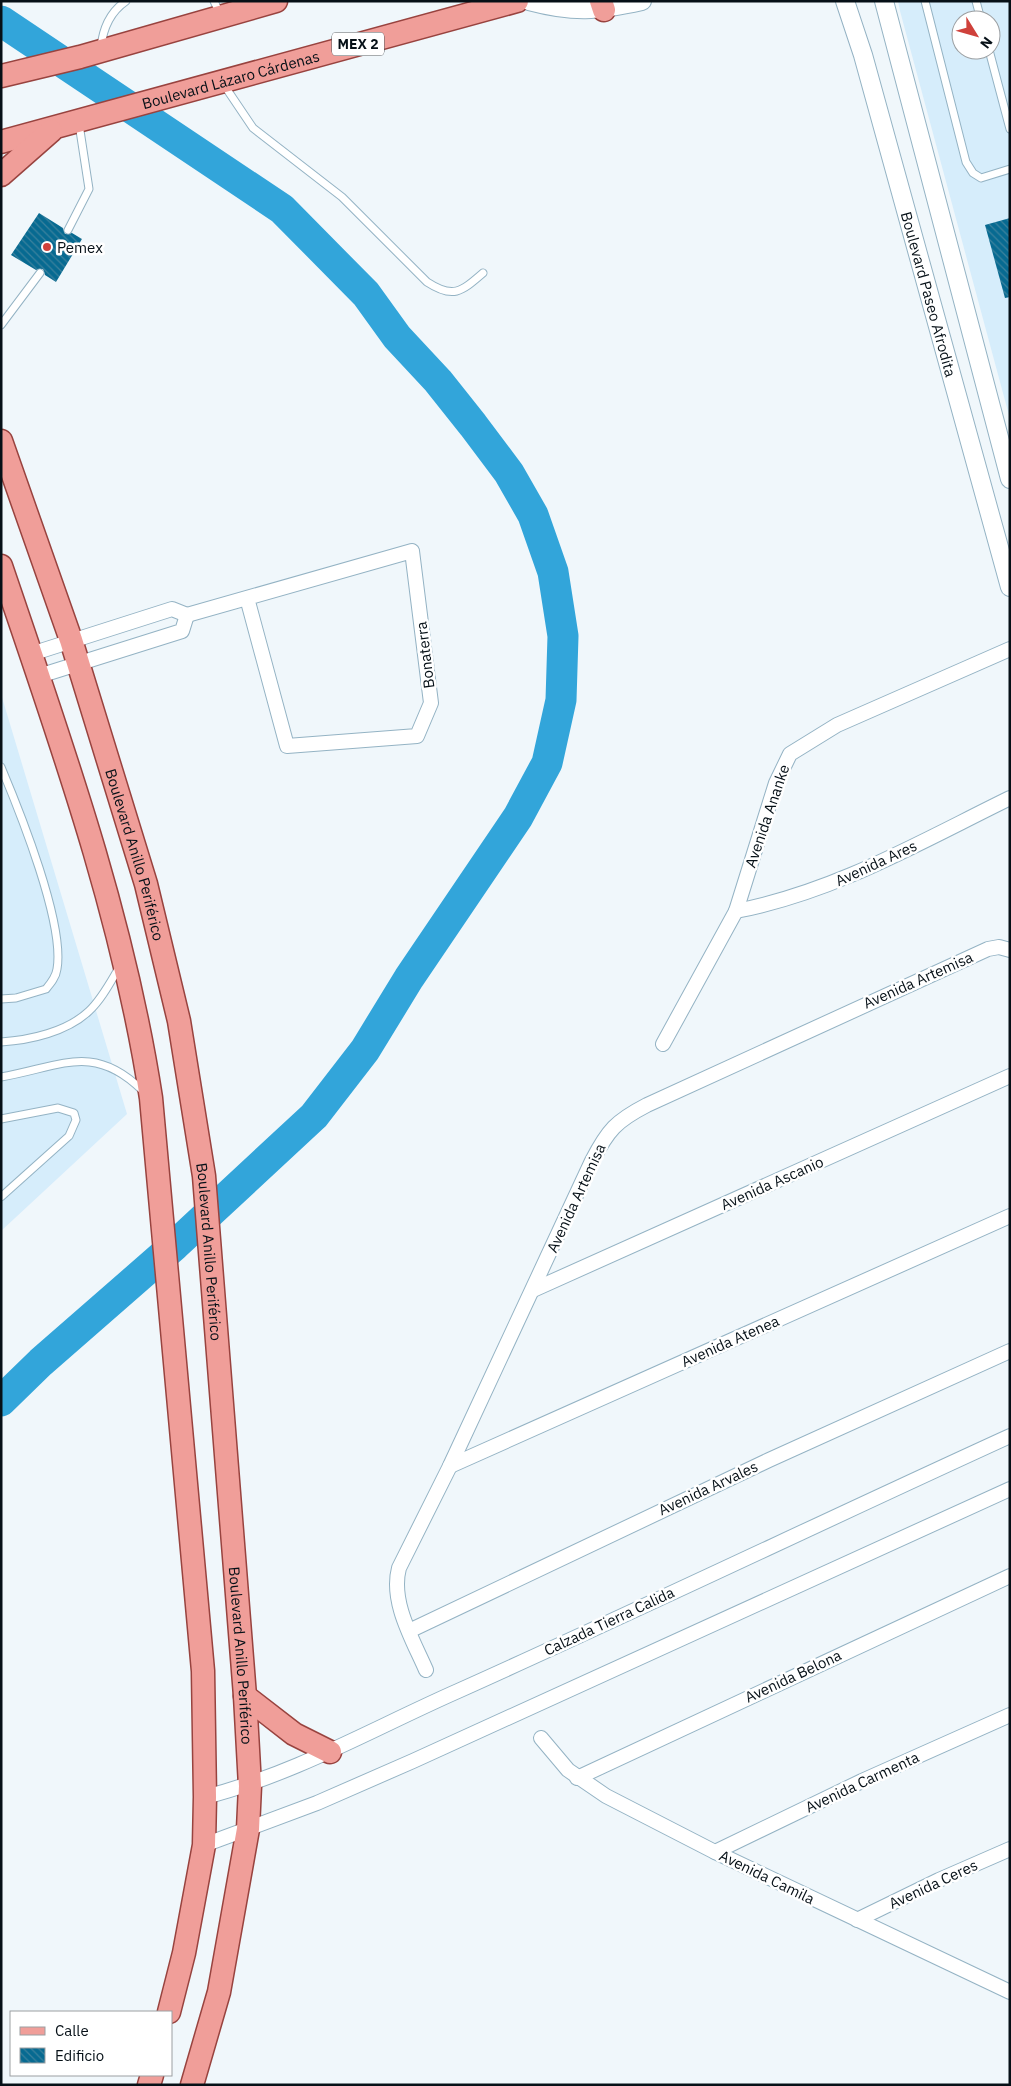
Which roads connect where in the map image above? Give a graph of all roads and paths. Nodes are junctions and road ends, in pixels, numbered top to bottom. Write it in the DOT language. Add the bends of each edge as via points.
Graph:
graph roads {
  1 [pos="126,1"];
  2 [pos="517,1"];
  3 [pos="529,1"];
  4 [pos="642,1"];
  5 [pos="845,1"];
  6 [pos="884,1"];
  7 [pos="925,1"];
  8 [pos="264,3"];
  9 [pos="603,5"];
  10 [pos="217,9"];
  11 [pos="91,54"];
  12 [pos="992,60"];
  13 [pos="5,71"];
  14 [pos="222,82"];
  15 [pos="79,122"];
  16 [pos="54,128"];
  17 [pos="1010,129"];
  18 [pos="1,142"];
  19 [pos="1010,170"];
  20 [pos="1,175"];
  21 [pos="68,230"];
  22 [pos="40,272"];
  23 [pos="483,273"];
  24 [pos="1,325"];
  25 [pos="1,441"];
  26 [pos="1010,479"];
  27 [pos="1,566"];
  28 [pos="1010,587"];
  29 [pos="247,598"];
  30 [pos="187,615"];
  31 [pos="121,625"];
  32 [pos="71,640"];
  33 [pos="128,647"];
  34 [pos="1010,649"];
  35 [pos="31,654"];
  36 [pos="78,662"];
  37 [pos="39,676"];
  38 [pos="1,767"];
  39 [pos="1010,798"];
  40 [pos="736,911"];
  41 [pos="1010,950"];
  42 [pos="124,959"];
  43 [pos="1,999"];
  44 [pos="1,1042"];
  45 [pos="663,1044"];
  46 [pos="1010,1076"];
  47 [pos="1,1077"];
  48 [pos="151,1098"];
  49 [pos="1,1119"];
  50 [pos="1,1197"];
  51 [pos="1010,1216"];
  52 [pos="533,1290"];
  53 [pos="1010,1350"];
  54 [pos="1010,1436"];
  55 [pos="450,1466"];
  56 [pos="1010,1488"];
  57 [pos="1010,1576"];
  58 [pos="409,1630"];
  59 [pos="426,1670"];
  60 [pos="245,1696"];
  61 [pos="1010,1715"];
  62 [pos="541,1738"];
  63 [pos="330,1752"];
  64 [pos="577,1778"];
  65 [pos="250,1786"];
  66 [pos="205,1797"];
  67 [pos="248,1829"];
  68 [pos="204,1845"];
  69 [pos="1010,1849"];
  70 [pos="715,1852"];
  71 [pos="857,1920"];
  72 [pos="1010,1992"];
  73 [pos="170,2011"];
  74 [pos="192,2085"];
  1 -- 11 [label="lane" via="115,9"];
  2 -- 14 [label="main road, Boulevard Lázaro Cárdenas / MEX 2"];
  3 -- 9 [label="street" via="579,11"];
  4 -- 9 [label="street"];
  5 -- 28 [label="street, Boulevard Paseo Afrodita" via="863,55"];
  6 -- 26 [label="street, Boulevard Paseo Afrodita"];
  7 -- 19 [label="lane" via="966,162 973,173 982,178"];
  8 -- 10 [label="main road"];
  10 -- 11 [label="main road"];
  11 -- 13 [label="main road" via="36,69"];
  12 -- 17 [label="lane"];
  14 -- 15 [label="main road, Boulevard Lázaro Cárdenas / MEX 2"];
  14 -- 23 [label="lane" via="253,128 342,197 427,282 441,291 452,293"];
  15 -- 16 [label="main road, Boulevard Lázaro Cárdenas / MEX 2"];
  15 -- 21 [label="lane" via="89,189"];
  16 -- 18 [label="main road, Boulevard Lázaro Cárdenas / MEX 2"];
  16 -- 20 [label="main road"];
  22 -- 24 [label="lane"];
  25 -- 32 [label="main road, Boulevard Anillo Periférico"];
  27 -- 35 [label="main road"];
  29 -- 29 [label="street, Bonaterra" via="412,551 431,703 417,736 287,746"];
  29 -- 30 [label="street, Bonaterra"];
  30 -- 31 [label="street" via="172,609"];
  30 -- 33 [label="street" via="182,631"];
  31 -- 32 [label="street"];
  31 -- 33 [label="street"];
  32 -- 35 [label="street"];
  32 -- 36 [label="main road, Boulevard Anillo Periférico"];
  33 -- 36 [label="street"];
  34 -- 40 [label="street, Avenida Ananke" via="837,725 790,754 776,783"];
  35 -- 37 [label="main road"];
  36 -- 37 [label="street"];
  36 -- 60 [label="main road, Boulevard Anillo Periférico" via="146,884 179,1021 204,1176"];
  37 -- 42 [label="main road" via="112,909"];
  38 -- 43 [label="lane" via="41,876 58,960 57,972 46,989"];
  39 -- 40 [label="street, Avenida Ares" via="870,867 806,894"];
  40 -- 45 [label="street, Avenida Ananke"];
  41 -- 52 [label="street, Avenida Artemisa" via="988,948 962,959 623,1118 610,1130 592,1160"];
  42 -- 44 [label="lane" via="90,1010 76,1021 52,1032"];
  42 -- 48 [label="main road"];
  46 -- 52 [label="street, Avenida Ascanio"];
  47 -- 48 [label="lane" via="92,1060 108,1064 126,1075"];
  48 -- 66 [label="main road" via="203,1671"];
  49 -- 50 [label="lane" via="58,1108 74,1114 76,1120 69,1136"];
  51 -- 55 [label="street, Avenida Atenea"];
  52 -- 55 [label="street, Avenida Artemisa"];
  53 -- 58 [label="street, Avenida Arvales"];
  54 -- 63 [label="street, Calzada Tierra Calida"];
  55 -- 58 [label="street, Avenida Artemisa" via="403,1556 395,1581"];
  56 -- 67 [label="street" via="422,1758"];
  57 -- 64 [label="street, Avenida Belona"];
  58 -- 59 [label="street, Avenida Artemisa"];
  60 -- 63 [label="main road" via="294,1734"];
  60 -- 65 [label="main road, Boulevard Anillo Periférico"];
  61 -- 70 [label="street, Avenida Carmenta"];
  62 -- 64 [label="street, Avenida Camila"];
  63 -- 65 [label="street, Calzada Tierra Calida"];
  64 -- 70 [label="street, Avenida Camila"];
  65 -- 66 [label="street, Calzada Tierra Calida"];
  65 -- 67 [label="main road, Boulevard Anillo Periférico"];
  66 -- 68 [label="main road"];
  67 -- 68 [label="street"];
  67 -- 74 [label="main road, Boulevard Anillo Periférico" via="219,1992"];
  68 -- 73 [label="main road"];
  69 -- 71 [label="street, Avenida Ceres"];
  70 -- 71 [label="street, Avenida Camila"];
  71 -- 72 [label="street, Avenida Camila"];
}
